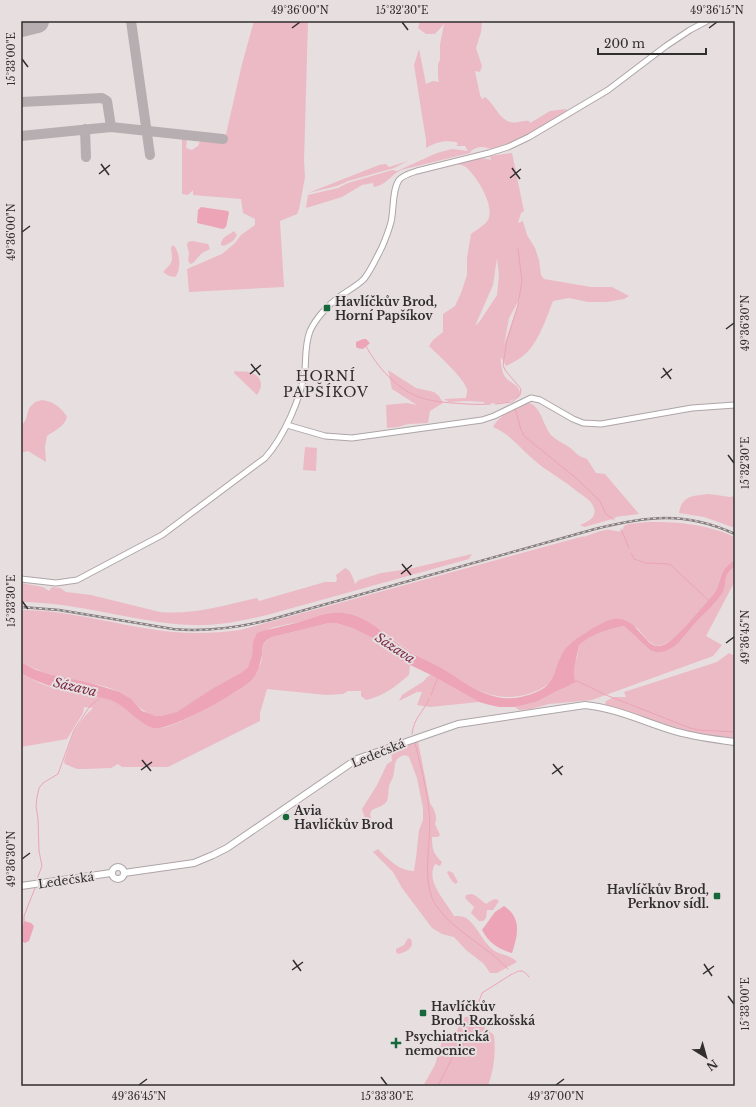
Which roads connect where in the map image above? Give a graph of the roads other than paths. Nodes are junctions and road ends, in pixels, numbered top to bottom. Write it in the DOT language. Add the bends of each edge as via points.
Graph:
graph roads {
  1 [pos="707,21"];
  2 [pos="735,405"];
  3 [pos="287,425"];
  4 [pos="21,579"];
  5 [pos="735,742"];
  6 [pos="111,873"];
  7 [pos="124,873"];
  8 [pos="21,886"];
  1 -- 3 [label="street" via="666,46 591,101 508,148 418,171 400,179 396,188 391,222 382,247 364,279 328,306 310,332 301,389"];
  2 -- 3 [label="street" via="692,408 601,424 583,423 540,400 530,398 482,420 352,438 330,437"];
  3 -- 4 [label="street" via="266,458 162,535 76,580 56,583"];
  5 -- 7 [label="main road, Ledečská" via="672,731 602,706 585,705 458,724 356,759 213,855 194,863"];
  6 -- 7 [label="main road, Ledečská" via="119,879"];
  6 -- 7 [label="main road, Ledečská" via="117,866 123,868"];
  6 -- 8 [label="main road, Ledečská"];
}
